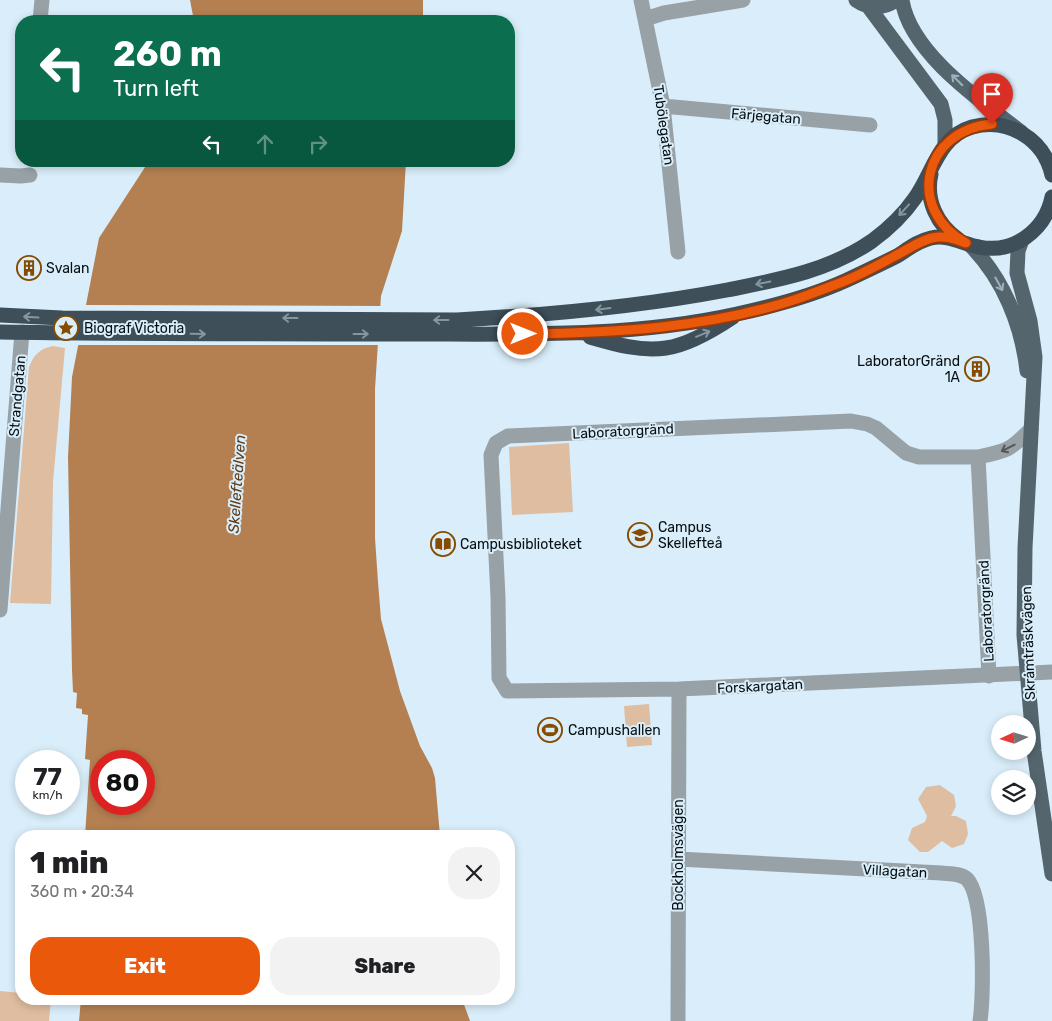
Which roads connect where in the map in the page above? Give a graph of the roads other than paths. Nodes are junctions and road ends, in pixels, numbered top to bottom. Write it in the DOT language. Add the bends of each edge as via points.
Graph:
graph roads {
  1 [pos="42,0"];
  2 [pos="641,0"];
  3 [pos="743,0"];
  4 [pos="896,0"];
  5 [pos="902,0"];
  6 [pos="862,3"];
  7 [pos="41,15"];
  8 [pos="645,19"];
  9 [pos="663,106"];
  10 [pos="870,126"];
  11 [pos="1022,132"];
  12 [pos="942,149"];
  13 [pos="1046,149"];
  14 [pos="29,172"];
  15 [pos="0,175"];
  16 [pos="1052,175"];
  17 [pos="1051,206"];
  18 [pos="1022,240"];
  19 [pos="968,244"];
  20 [pos="678,252"];
  21 [pos="736,314"];
  22 [pos="0,315"];
  23 [pos="62,325"];
  24 [pos="409,327"];
  25 [pos="0,332"];
  26 [pos="22,332"];
  27 [pos="579,334"];
  28 [pos="1032,410"];
  29 [pos="1031,429"];
  30 [pos="978,457"];
  31 [pos="0,602"];
  32 [pos="0,610"];
  33 [pos="1027,672"];
  34 [pos="1052,672"];
  35 [pos="989,676"];
  36 [pos="499,678"];
  37 [pos="678,689"];
  38 [pos="678,858"];
  39 [pos="1052,874"];
  40 [pos="678,1021"];
  41 [pos="980,1021"];
  1 -- 7 [label="street"];
  2 -- 8 [label="street, Tubölegatan"];
  3 -- 8 [label="street"];
  4 -- 6 [label="main road" via="884,6"];
  11 -- 5 [label="main road, one-way" via="966,89 934,58 907,20"];
  6 -- 12 [label="main road" via="940,104 945,120"];
  8 -- 9 [label="street, Tubölegatan"];
  9 -- 10 [label="street, Färjegatan"];
  9 -- 20 [label="street, Tubölegatan"];
  11 -- 12 [label="highway" via="1001,125 980,125 961,132"];
  11 -- 13 [label="highway"];
  12 -- 19 [label="highway" via="929,179 931,201 942,225"];
  12 -- 24 [label="highway, one-way" via="915,198 895,220 855,252 818,269 686,298"];
  13 -- 16 [label="highway"];
  14 -- 15 [label="street" via="21,176"];
  17 -- 18 [label="highway" via="1040,224"];
  18 -- 19 [label="highway" via="990,249"];
  18 -- 28 [label="main road, Skråmträskvägen" via="1017,273 1033,338"];
  19 -- 21 [label="highway" via="949,237 933,238 845,281 797,299"];
  19 -- 28 [label="main road, Skråmträskvägen, one-way" via="986,262 1004,293 1020,335"];
  21 -- 27 [label="highway" via="678,325"];
  27 -- 21 [label="highway, one-way" via="642,349 667,348 714,330"];
  23 -- 22 [label="highway, one-way"];
  23 -- 24 [label="highway"];
  23 -- 26 [label="highway"];
  24 -- 27 [label="highway"];
  25 -- 26 [label="highway"];
  26 -- 31 [label="street, Strandgatan"];
  28 -- 29 [label="main road, Skråmträskvägen"];
  29 -- 30 [label="street, Laboratorgränd, one-way" via="1013,447"];
  29 -- 33 [label="main road, Skråmträskvägen" via="1025,548"];
  30 -- 35 [label="street, Laboratorgränd"];
  30 -- 36 [label="street, Laboratorgränd" via="919,457 906,453 876,428 852,421 508,436 496,443 491,455"];
  31 -- 32 [label="street, Strandgatan"];
  33 -- 34 [label="street, Forskargatan"];
  33 -- 35 [label="street, Forskargatan"];
  33 -- 39 [label="main road, Skråmträskvägen" via="1034,751"];
  35 -- 37 [label="street, Forskargatan"];
  36 -- 37 [label="street, Forskargatan" via="507,690"];
  37 -- 38 [label="street, Bockholmsvägen"];
  38 -- 40 [label="street, Bockholmsvägen"];
  38 -- 41 [label="street, Villagatan" via="964,877 973,889 980,930 983,982"];
}
